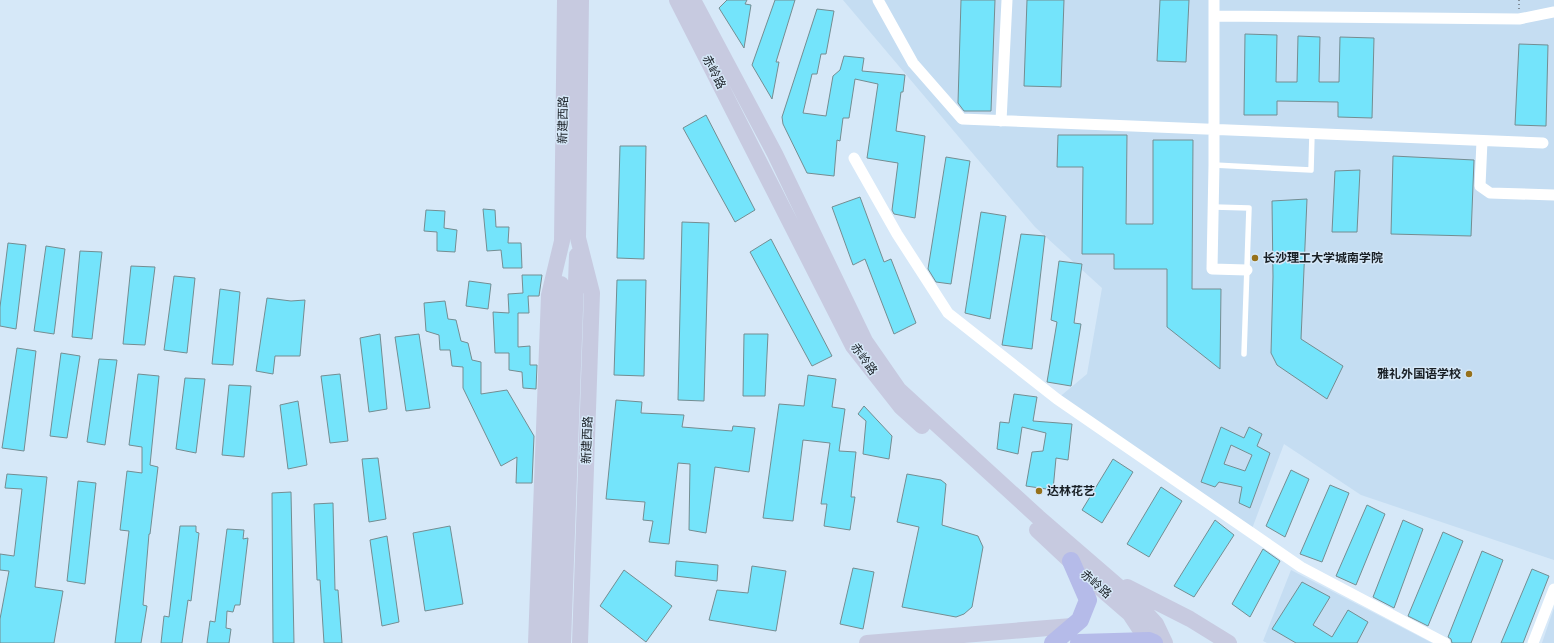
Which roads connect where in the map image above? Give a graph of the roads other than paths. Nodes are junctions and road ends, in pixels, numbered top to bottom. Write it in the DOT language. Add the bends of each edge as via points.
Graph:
graph roads {
  1 [pos="564,0"];
  2 [pos="581,0"];
  3 [pos="593,0"];
  4 [pos="677,0"];
  5 [pos="693,0"];
  6 [pos="878,0"];
  7 [pos="1006,0"];
  8 [pos="1214,0"];
  9 [pos="1554,12"];
  10 [pos="1214,16"];
  11 [pos="581,34"];
  12 [pos="1001,121"];
  13 [pos="1214,129"];
  14 [pos="1312,134"];
  15 [pos="1482,141"];
  16 [pos="1543,143"];
  17 [pos="854,158"];
  18 [pos="1214,165"];
  19 [pos="1554,195"];
  20 [pos="1214,207"];
  21 [pos="570,240"];
  22 [pos="1247,270"];
  23 [pos="1244,354"];
  24 [pos="1071,561"];
  25 [pos="1109,579"];
  26 [pos="1554,589"];
  27 [pos="1072,626"];
  28 [pos="536,643"];
  29 [pos="549,643"];
  30 [pos="563,643"];
  31 [pos="580,643"];
  32 [pos="867,643"];
  33 [pos="1053,643"];
  34 [pos="1079,643"];
  35 [pos="1154,643"];
  36 [pos="1229,643"];
  37 [pos="1445,643"];
  38 [pos="1533,643"];
  1 -- 21 [label="main road, 新建西路"];
  2 -- 11 [label="main road, 新建西路"];
  3 -- 11 [label="main road"];
  4 -- 24 [label="main road, 赤岭路" via="853,346 901,408 983,479"];
  5 -- 25 [label="main road, 赤岭路" via="775,154 865,341 899,390"];
  6 -- 12 [label="street" via="914,63 962,119"];
  7 -- 12 [label="street"];
  8 -- 10 [label="street"];
  9 -- 10 [label="street" via="1519,19"];
  10 -- 13 [label="street"];
  11 -- 21 [label="main road, 新建西路"];
  12 -- 13 [label="street"];
  13 -- 14 [label="street"];
  13 -- 18 [label="street"];
  14 -- 15 [label="street"];
  14 -- 18 [label="lane" via="1311,170"];
  15 -- 16 [label="street"];
  15 -- 19 [label="street" via="1480,186 1490,193"];
  17 -- 37 [label="street" via="897,234 948,313 1057,399 1301,567"];
  18 -- 20 [label="street"];
  20 -- 22 [label="street" via="1212,269"];
  20 -- 22 [label="lane" via="1249,208"];
  21 -- 28 [label="main road, 新建西路" via="549,295"];
  21 -- 29 [label="main road, 新建西路"];
  21 -- 30 [label="main road, 新建西路"];
  21 -- 31 [label="main road, 新建西路" via="592,293"];
  22 -- 23 [label="lane"];
  24 -- 27 [label="main road" via="1088,600 1080,620"];
  24 -- 35 [label="main road, 赤岭路" via="1130,614"];
  25 -- 35 [label="main road, 赤岭路" via="1134,600 1156,624"];
  25 -- 36 [label="main road, 赤岭路" via="1190,619"];
  26 -- 38 [label="street"];
  27 -- 32 [label="main road"];
  27 -- 33 [label="main road"];
  34 -- 35 [label="main road"];
}
